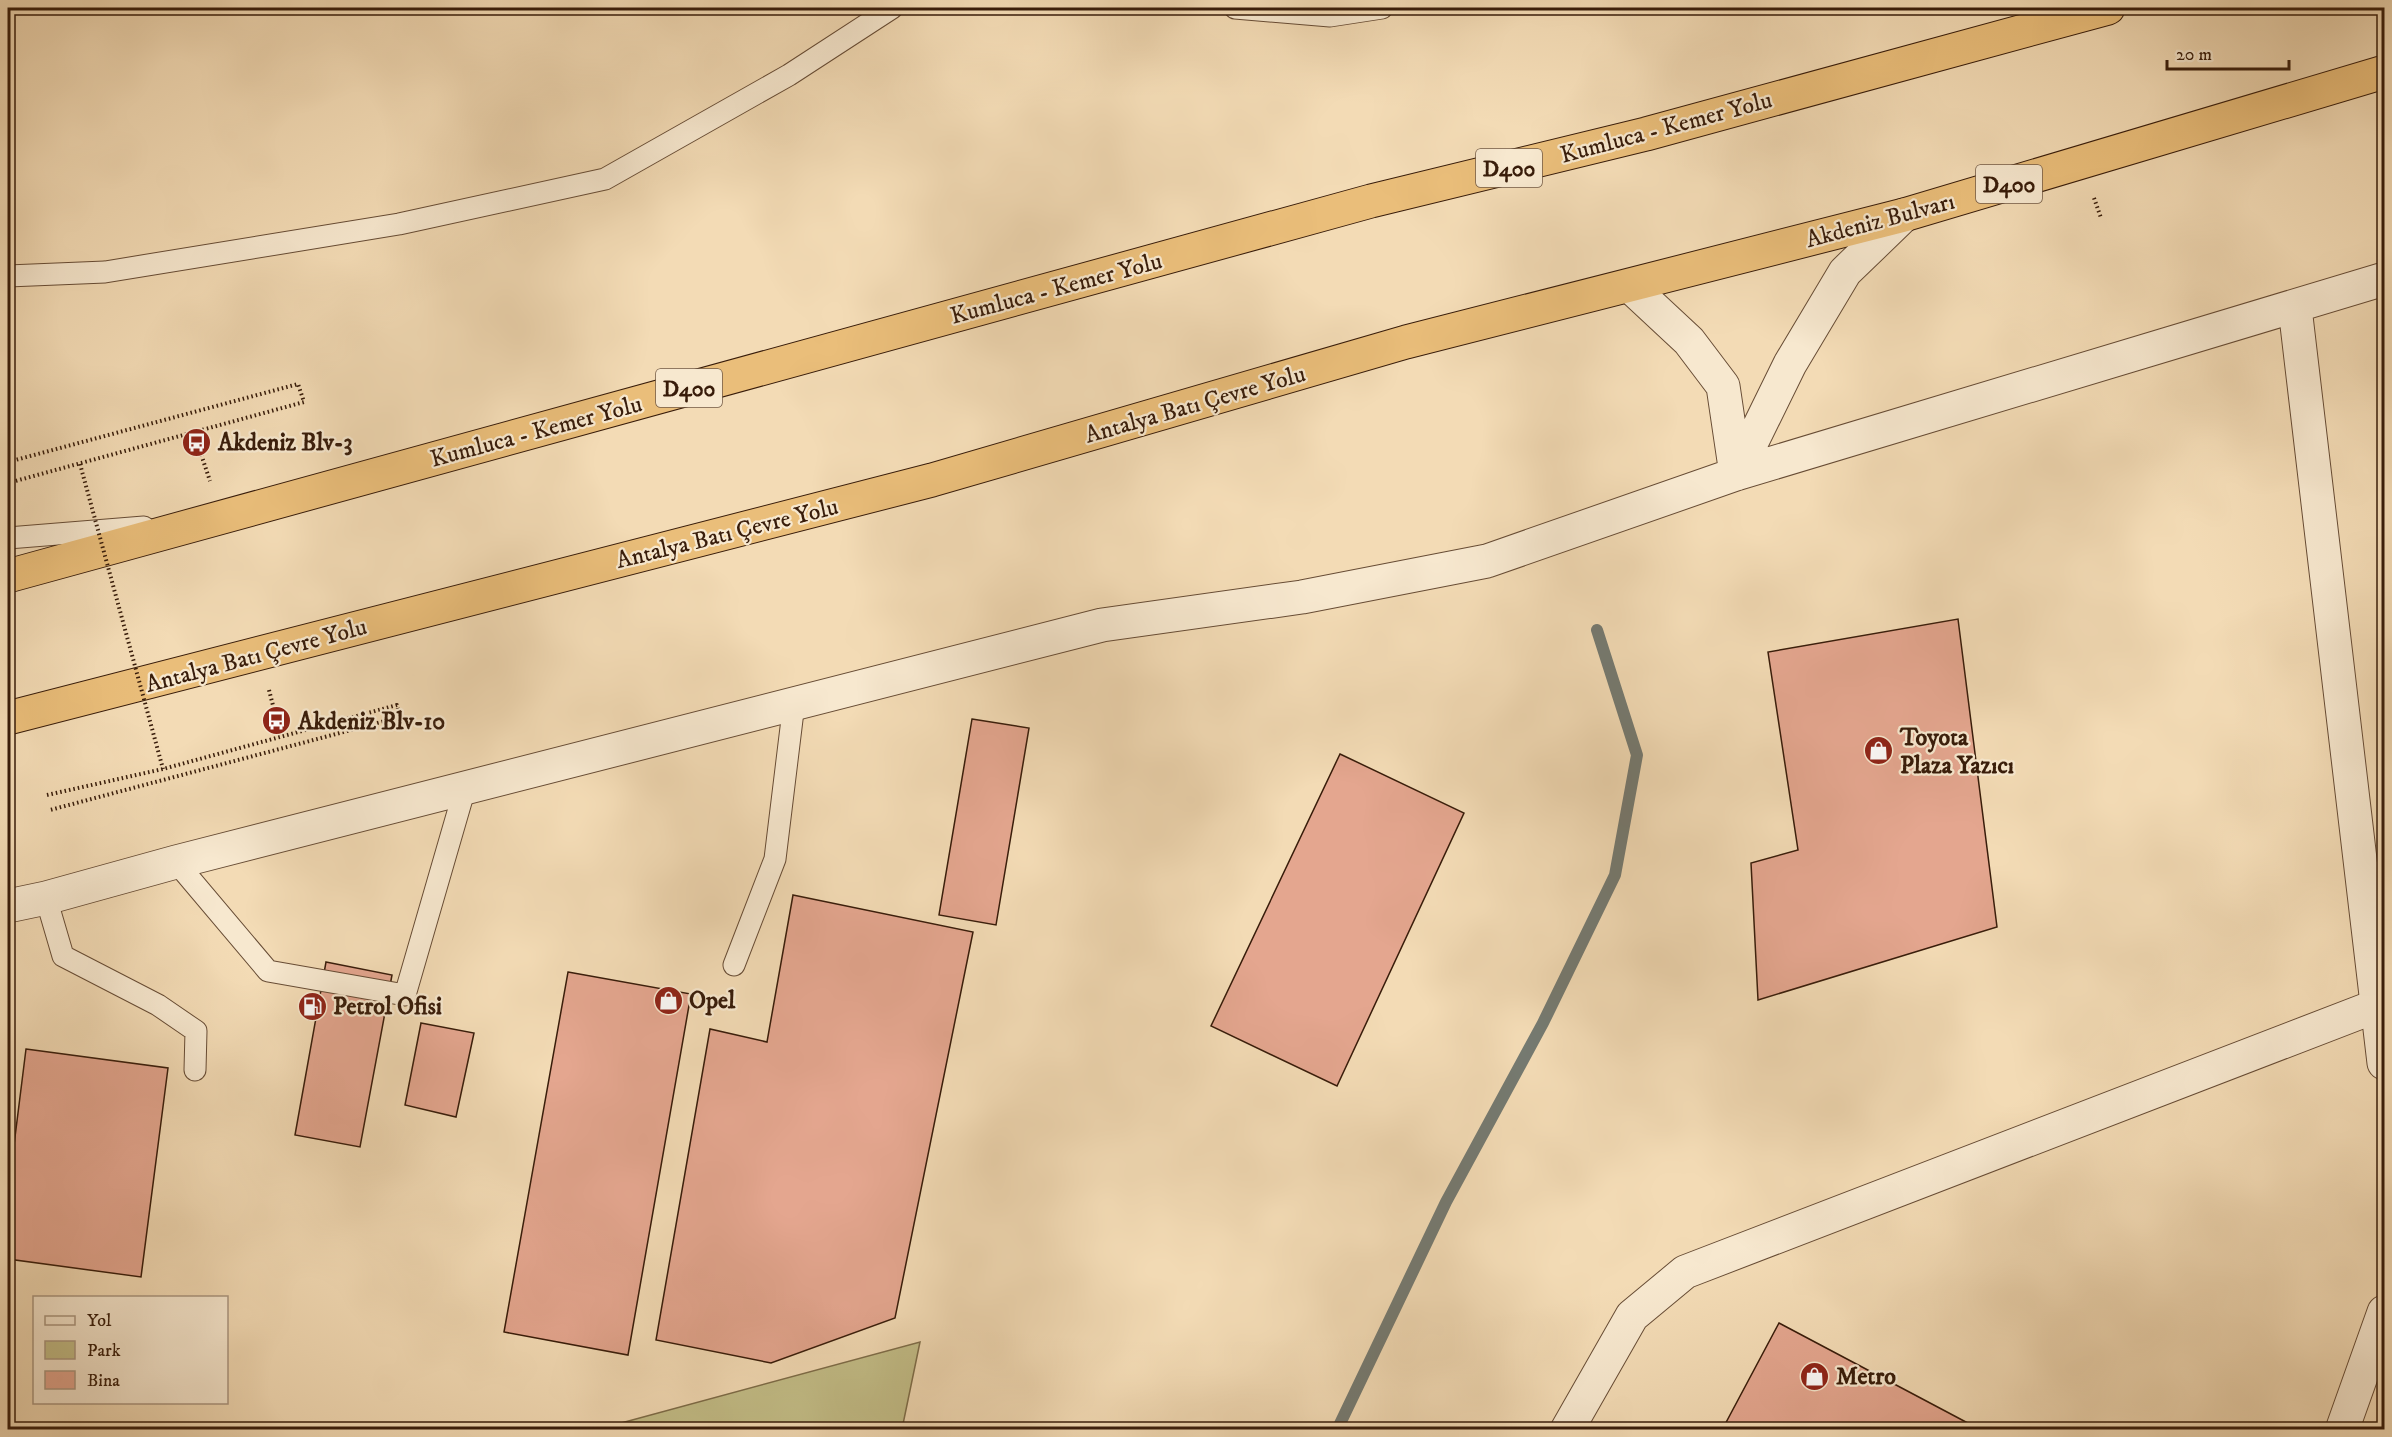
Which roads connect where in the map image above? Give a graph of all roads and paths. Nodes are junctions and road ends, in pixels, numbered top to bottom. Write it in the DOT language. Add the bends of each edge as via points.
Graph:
graph roads {
  1 [pos="892,8"];
  2 [pos="1235,8"];
  3 [pos="1382,8"];
  4 [pos="2108,8"];
  5 [pos="2385,72"];
  6 [pos="1904,214"];
  7 [pos="8,276"];
  8 [pos="2385,279"];
  9 [pos="1630,286"];
  10 [pos="2295,308"];
  11 [pos="1406,342"];
  12 [pos="8,462"];
  13 [pos="80,464"];
  14 [pos="1736,474"];
  15 [pos="8,483"];
  16 [pos="204,521"];
  17 [pos="8,538"];
  18 [pos="8,576"];
  19 [pos="794,704"];
  20 [pos="8,720"];
  21 [pos="163,769"];
  22 [pos="465,788"];
  23 [pos="47,795"];
  24 [pos="50,810"];
  25 [pos="176,862"];
  26 [pos="2374,888"];
  27 [pos="46,898"];
  28 [pos="8,906"];
  29 [pos="734,965"];
  30 [pos="2381,1004"];
  31 [pos="2385,1063"];
  32 [pos="195,1070"];
  33 [pos="2385,1312"];
  34 [pos="1567,1430"];
  35 [pos="2342,1430"];
  1 -- 7 [label="lane" via="789,75 605,179 399,224 105,272"];
  2 -- 3 [label="lane" via="1330,16"];
  4 -- 16 [label="highway, Kumluca - Kemer Yolu / D400" via="1646,134 1371,201"];
  5 -- 6 [label="highway, Akdeniz Bulvarı / D400"];
  6 -- 9 [label="highway, Akdeniz Bulvarı / D400"];
  6 -- 14 [label="street" via="1845,272 1790,364"];
  8 -- 10 [label="street"];
  9 -- 11 [label="highway, Akdeniz Bulvarı / D400"];
  9 -- 14 [label="street" via="1689,341 1723,387"];
  10 -- 14 [label="street"];
  10 -- 26 [label="street"];
  11 -- 20 [label="highway, Antalya Batı Çevre Yolu / D400" via="932,480"];
  12 -- 13 [label="path" via="298,384 304,402"];
  13 -- 15 [label="path"];
  13 -- 21 [label="path, bridge"];
  14 -- 19 [label="street" via="1487,561 1302,597 1102,625"];
  16 -- 17 [label="lane"];
  16 -- 18 [label="highway, Kumluca - Kemer Yolu / D400"];
  19 -- 22 [label="street"];
  19 -- 29 [label="lane" via="775,858"];
  21 -- 23 [label="path"];
  21 -- 24 [label="path" via="397,705 400,717"];
  22 -- 25 [label="street"];
  22 -- 25 [label="lane" via="405,995 268,971"];
  25 -- 27 [label="street"];
  26 -- 30 [label="street"];
  27 -- 28 [label="street"];
  27 -- 32 [label="lane" via="63,956 158,1005 196,1031"];
  30 -- 31 [label="street"];
  30 -- 34 [label="street" via="1685,1272 1632,1316"];
  33 -- 35 [label="street"];
}
